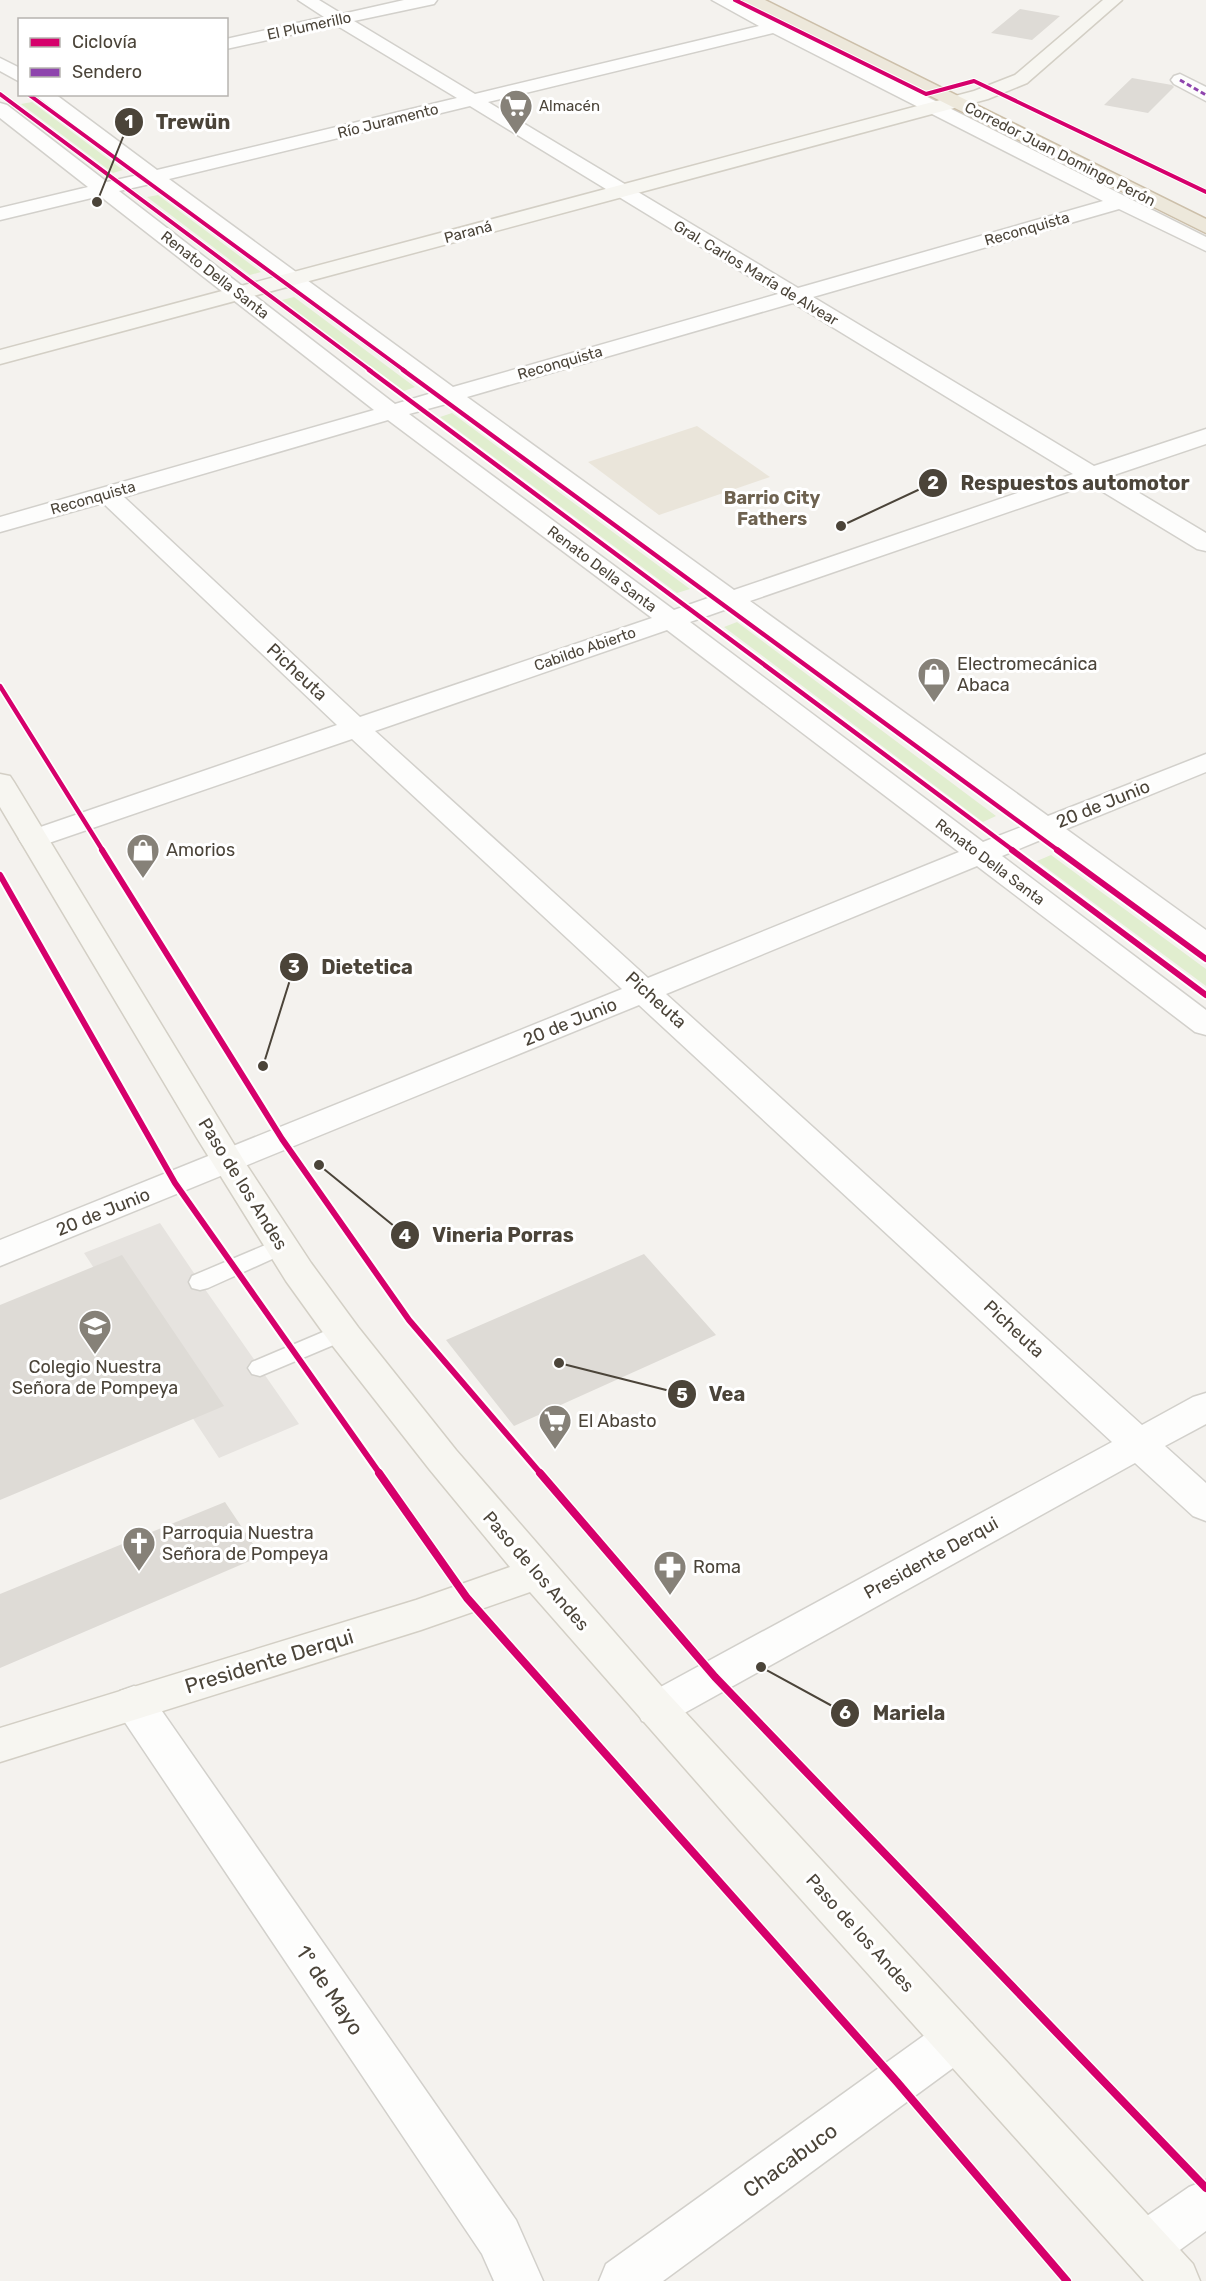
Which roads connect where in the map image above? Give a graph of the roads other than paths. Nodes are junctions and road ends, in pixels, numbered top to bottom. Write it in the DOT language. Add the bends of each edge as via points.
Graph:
graph roads {
  1 [pos="307,0"];
  2 [pos="428,0"];
  3 [pos="721,0"];
  4 [pos="752,0"];
  5 [pos="788,0"];
  6 [pos="1113,0"];
  7 [pos="339,20"];
  8 [pos="776,27"];
  9 [pos="228,44"];
  10 [pos="0,63"];
  11 [pos="18,76"];
  12 [pos="1180,80"];
  13 [pos="18,89"];
  14 [pos="0,93"];
  15 [pos="981,95"];
  16 [pos="1206,95"];
  17 [pos="46,96"];
  18 [pos="471,101"];
  19 [pos="957,102"];
  20 [pos="937,108"];
  21 [pos="0,109"];
  22 [pos="154,178"];
  23 [pos="105,189"];
  24 [pos="622,191"];
  25 [pos="1120,202"];
  26 [pos="1206,205"];
  27 [pos="0,214"];
  28 [pos="1206,228"];
  29 [pos="1206,245"];
  30 [pos="291,280"];
  31 [pos="239,293"];
  32 [pos="794,296"];
  33 [pos="0,357"];
  34 [pos="451,395"];
  35 [pos="391,412"];
  36 [pos="1206,436"];
  37 [pos="1092,475"];
  38 [pos="107,494"];
  39 [pos="0,525"];
  40 [pos="1206,544"];
  41 [pos="731,599"];
  42 [pos="671,620"];
  43 [pos="356,728"];
  44 [pos="1206,762"];
  45 [pos="0,782"];
  46 [pos="1046,827"];
  47 [pos="33,839"];
  48 [pos="980,854"];
  49 [pos="1206,944"];
  50 [pos="646,991"];
  51 [pos="1206,1025"];
  52 [pos="228,1161"];
  53 [pos="282,1246"];
  54 [pos="0,1254"];
  55 [pos="200,1282"];
  56 [pos="342,1332"];
  57 [pos="260,1368"];
  58 [pos="1206,1407"];
  59 [pos="1138,1444"];
  60 [pos="1206,1506"];
  61 [pos="536,1574"];
  62 [pos="134,1703"];
  63 [pos="656,1709"];
  64 [pos="0,1744"];
  65 [pos="956,2039"];
  66 [pos="1206,2203"];
  67 [pos="1145,2246"];
  68 [pos="519,2281"];
  69 [pos="623,2281"];
  70 [pos="1176,2281"];
  1 -- 7 [label="street, Gral. Carlos María de Alvear"];
  2 -- 7 [label="street, El Plumerillo"];
  3 -- 8 [label="street"];
  4 -- 19 [label="highway, Corredor Juan Domingo Perón"];
  5 -- 15 [label="highway, Corredor Juan Domingo Perón"];
  6 -- 15 [label="street" via="1021,79"];
  7 -- 9 [label="street, El Plumerillo"];
  7 -- 18 [label="street, Gral. Carlos María de Alvear"];
  8 -- 18 [label="street, Río Juramento"];
  8 -- 20 [label="street"];
  10 -- 11 [label="street"];
  12 -- 16 [label="street"];
  13 -- 14 [label="street"];
  15 -- 19 [label="street"];
  15 -- 26 [label="highway, Corredor Juan Domingo Perón"];
  17 -- 22 [label="street"];
  18 -- 22 [label="street, Río Juramento"];
  18 -- 24 [label="street, Gral. Carlos María de Alvear"];
  19 -- 20 [label="street"];
  19 -- 28 [label="highway, Corredor Juan Domingo Perón"];
  20 -- 24 [label="street, Paraná"];
  20 -- 25 [label="street"];
  21 -- 23 [label="street, Renato Della Santa"];
  22 -- 23 [label="street, Río Juramento"];
  22 -- 30 [label="street"];
  23 -- 27 [label="street, Río Juramento"];
  23 -- 31 [label="street, Renato Della Santa"];
  24 -- 30 [label="street, Paraná"];
  24 -- 32 [label="street, Gral. Carlos María de Alvear"];
  25 -- 29 [label="street"];
  25 -- 32 [label="street, Reconquista"];
  30 -- 31 [label="street, Paraná"];
  30 -- 34 [label="street"];
  31 -- 33 [label="street, Paraná"];
  31 -- 35 [label="street, Renato Della Santa"];
  32 -- 34 [label="street, Reconquista"];
  32 -- 37 [label="street, Gral. Carlos María de Alvear"];
  34 -- 35 [label="street, Reconquista"];
  34 -- 41 [label="street"];
  35 -- 38 [label="street, Reconquista"];
  35 -- 42 [label="street, Renato Della Santa"];
  36 -- 37 [label="street, Cabildo Abierto"];
  37 -- 40 [label="street, Gral. Carlos María de Alvear"];
  37 -- 41 [label="street, Cabildo Abierto"];
  38 -- 39 [label="street, Reconquista"];
  38 -- 43 [label="street, Picheuta"];
  41 -- 42 [label="street, Cabildo Abierto"];
  41 -- 46 [label="street"];
  42 -- 43 [label="street, Cabildo Abierto"];
  42 -- 48 [label="street, Renato Della Santa"];
  43 -- 47 [label="street, Cabildo Abierto"];
  43 -- 50 [label="street, Picheuta"];
  44 -- 46 [label="street, 20 de Junio"];
  45 -- 47 [label="street, Paso de los Andes"];
  46 -- 48 [label="street, 20 de Junio"];
  46 -- 49 [label="street"];
  47 -- 52 [label="street, Paso de los Andes"];
  48 -- 50 [label="street, 20 de Junio"];
  48 -- 51 [label="street, Renato Della Santa"];
  50 -- 52 [label="street, 20 de Junio"];
  50 -- 59 [label="street, Picheuta"];
  52 -- 53 [label="street, Paso de los Andes"];
  52 -- 54 [label="street, 20 de Junio"];
  53 -- 55 [label="lane"];
  53 -- 56 [label="street, Paso de los Andes"];
  56 -- 57 [label="lane"];
  56 -- 61 [label="street, Paso de los Andes"];
  58 -- 59 [label="street, Presidente Derqui"];
  59 -- 60 [label="street, Picheuta"];
  59 -- 63 [label="street, Presidente Derqui"];
  61 -- 62 [label="street, Presidente Derqui"];
  61 -- 63 [label="street, Paso de los Andes"];
  62 -- 64 [label="street, Presidente Derqui"];
  62 -- 68 [label="street, 1° de Mayo" via="499,2236"];
  63 -- 65 [label="street, Paso de los Andes"];
  65 -- 67 [label="street, Paso de los Andes"];
  65 -- 69 [label="street, Chacabuco"];
  66 -- 67 [label="street"];
  67 -- 70 [label="street, Paso de los Andes"];
}
